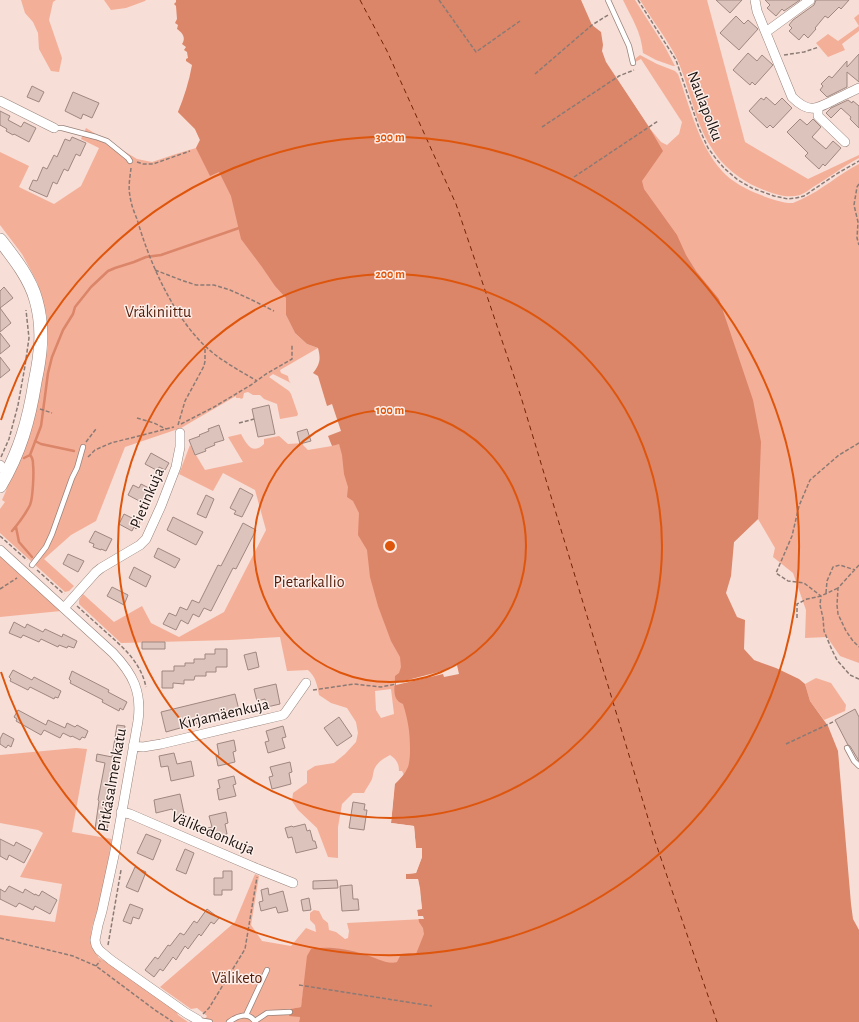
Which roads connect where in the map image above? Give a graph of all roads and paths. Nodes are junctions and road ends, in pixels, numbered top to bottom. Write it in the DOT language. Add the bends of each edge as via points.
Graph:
graph roads {
  1 [pos="439,0"];
  2 [pos="608,0"];
  3 [pos="638,0"];
  4 [pos="755,0"];
  5 [pos="810,0"];
  6 [pos="614,11"];
  7 [pos="520,22"];
  8 [pos="766,32"];
  9 [pos="819,47"];
  10 [pos="775,56"];
  11 [pos="633,63"];
  12 [pos="636,70"];
  13 [pos="535,74"];
  14 [pos="859,88"];
  15 [pos="0,101"];
  16 [pos="818,108"];
  17 [pos="658,121"];
  18 [pos="542,127"];
  19 [pos="54,128"];
  20 [pos="845,142"];
  21 [pos="190,151"];
  22 [pos="130,161"];
  23 [pos="859,161"];
  24 [pos="574,178"];
  25 [pos="859,184"];
  26 [pos="0,240"];
  27 [pos="859,245"];
  28 [pos="155,270"];
  29 [pos="26,305"];
  30 [pos="274,311"];
  31 [pos="292,344"];
  32 [pos="205,346"];
  33 [pos="257,381"];
  34 [pos="137,418"];
  35 [pos="254,419"];
  36 [pos="239,423"];
  37 [pos="166,428"];
  38 [pos="96,429"];
  39 [pos="179,430"];
  40 [pos="859,443"];
  41 [pos="83,447"];
  42 [pos="0,459"];
  43 [pos="77,468"];
  44 [pos="4,469"];
  45 [pos="0,486"];
  46 [pos="0,550"];
  47 [pos="32,565"];
  48 [pos="859,566"];
  49 [pos="855,570"];
  50 [pos="20,576"];
  51 [pos="838,588"];
  52 [pos="0,589"];
  53 [pos="826,593"];
  54 [pos="821,596"];
  55 [pos="64,608"];
  56 [pos="797,618"];
  57 [pos="859,647"];
  58 [pos="859,679"];
  59 [pos="306,683"];
  60 [pos="396,684"];
  61 [pos="301,691"];
  62 [pos="835,721"];
  63 [pos="786,744"];
  64 [pos="133,746"];
  65 [pos="848,748"];
  66 [pos="859,766"];
  67 [pos="121,812"];
  68 [pos="258,869"];
  69 [pos="293,883"];
  70 [pos="0,938"];
  71 [pos="267,970"];
  72 [pos="299,985"];
  73 [pos="432,1006"];
  74 [pos="290,1012"];
  75 [pos="246,1015"];
  76 [pos="198,1020"];
  77 [pos="255,1021"];
  78 [pos="173,1022"];
  79 [pos="210,1022"];
  80 [pos="229,1022"];
  1 -- 7 [label="path" via="476,52"];
  2 -- 6 [label="lane"];
  3 -- 23 [label="path, Naulapolku" via="676,60 708,148 738,180 774,196 796,198 810,193"];
  4 -- 8 [label="street"];
  5 -- 8 [label="street"];
  6 -- 11 [label="lane" via="629,46"];
  6 -- 13 [label="path" via="592,25"];
  8 -- 10 [label="street"];
  9 -- 10 [label="path" via="795,54"];
  10 -- 16 [label="street" via="792,97 799,104"];
  12 -- 18 [label="path" via="619,76"];
  14 -- 16 [label="street"];
  15 -- 19 [label="street"];
  16 -- 20 [label="street" via="818,116"];
  17 -- 24 [label="path"];
  19 -- 22 [label="lane" via="107,141"];
  21 -- 22 [label="path" via="153,164"];
  22 -- 28 [label="path" via="129,195"];
  25 -- 27 [label="path" via="854,204"];
  26 -- 44 [label="street" via="20,266 36,298 41,320 38,370 31,406 17,452"];
  28 -- 30 [label="path" via="196,285 214,285 230,290"];
  28 -- 32 [label="path" via="175,308"];
  29 -- 42 [label="path" via="29,338 25,366 18,405"];
  31 -- 33 [label="path" via="292,359"];
  32 -- 33 [label="path"];
  32 -- 39 [label="path" via="204,366 185,401"];
  33 -- 39 [label="path"];
  34 -- 37 [label="path"];
  35 -- 36 [label="path"];
  37 -- 39 [label="path"];
  37 -- 43 [label="path" via="95,450"];
  38 -- 41 [label="path"];
  39 -- 55 [label="street, Pietinkuja" via="180,446 176,467 146,539 96,572"];
  40 -- 54 [label="path" via="839,455 810,480 799,506 792,536 776,573 788,581 804,583"];
  41 -- 43 [label="lane"];
  43 -- 47 [label="lane" via="46,547"];
  44 -- 45 [label="street"];
  46 -- 55 [label="street, Pitkäsalmenkatu"];
  48 -- 49 [label="path"];
  49 -- 51 [label="path"];
  49 -- 53 [label="path" via="840,565 833,567 827,581"];
  50 -- 52 [label="path"];
  51 -- 53 [label="path"];
  51 -- 57 [label="path" via="838,614 853,642"];
  53 -- 54 [label="path"];
  54 -- 56 [label="path" via="797,604"];
  54 -- 58 [label="path" via="824,631 832,650 850,675"];
  55 -- 64 [label="street, Pitkäsalmenkatu" via="122,662 131,676 138,694 139,712"];
  59 -- 61 [label="street, Kirjamäenkuja"];
  60 -- 61 [label="path" via="382,687 354,684"];
  61 -- 64 [label="street, Kirjamäenkuja" via="283,715 162,744"];
  62 -- 63 [label="path"];
  64 -- 67 [label="street, Pitkäsalmenkatu"];
  65 -- 66 [label="lane"];
  67 -- 68 [label="street, Välikedonkuja"];
  67 -- 76 [label="street, Pitkäsalmenkatu" via="96,933 96,945 111,960"];
  68 -- 69 [label="street, Välikedonkuja"];
  68 -- 76 [label="path" via="245,949 209,1008"];
  70 -- 78 [label="path" via="73,956 96,966"];
  71 -- 75 [label="lane"];
  72 -- 73 [label="path"];
  74 -- 77 [label="lane" via="267,1013"];
  75 -- 77 [label="lane"];
  75 -- 80 [label="lane"];
  76 -- 79 [label="lane"];
}
